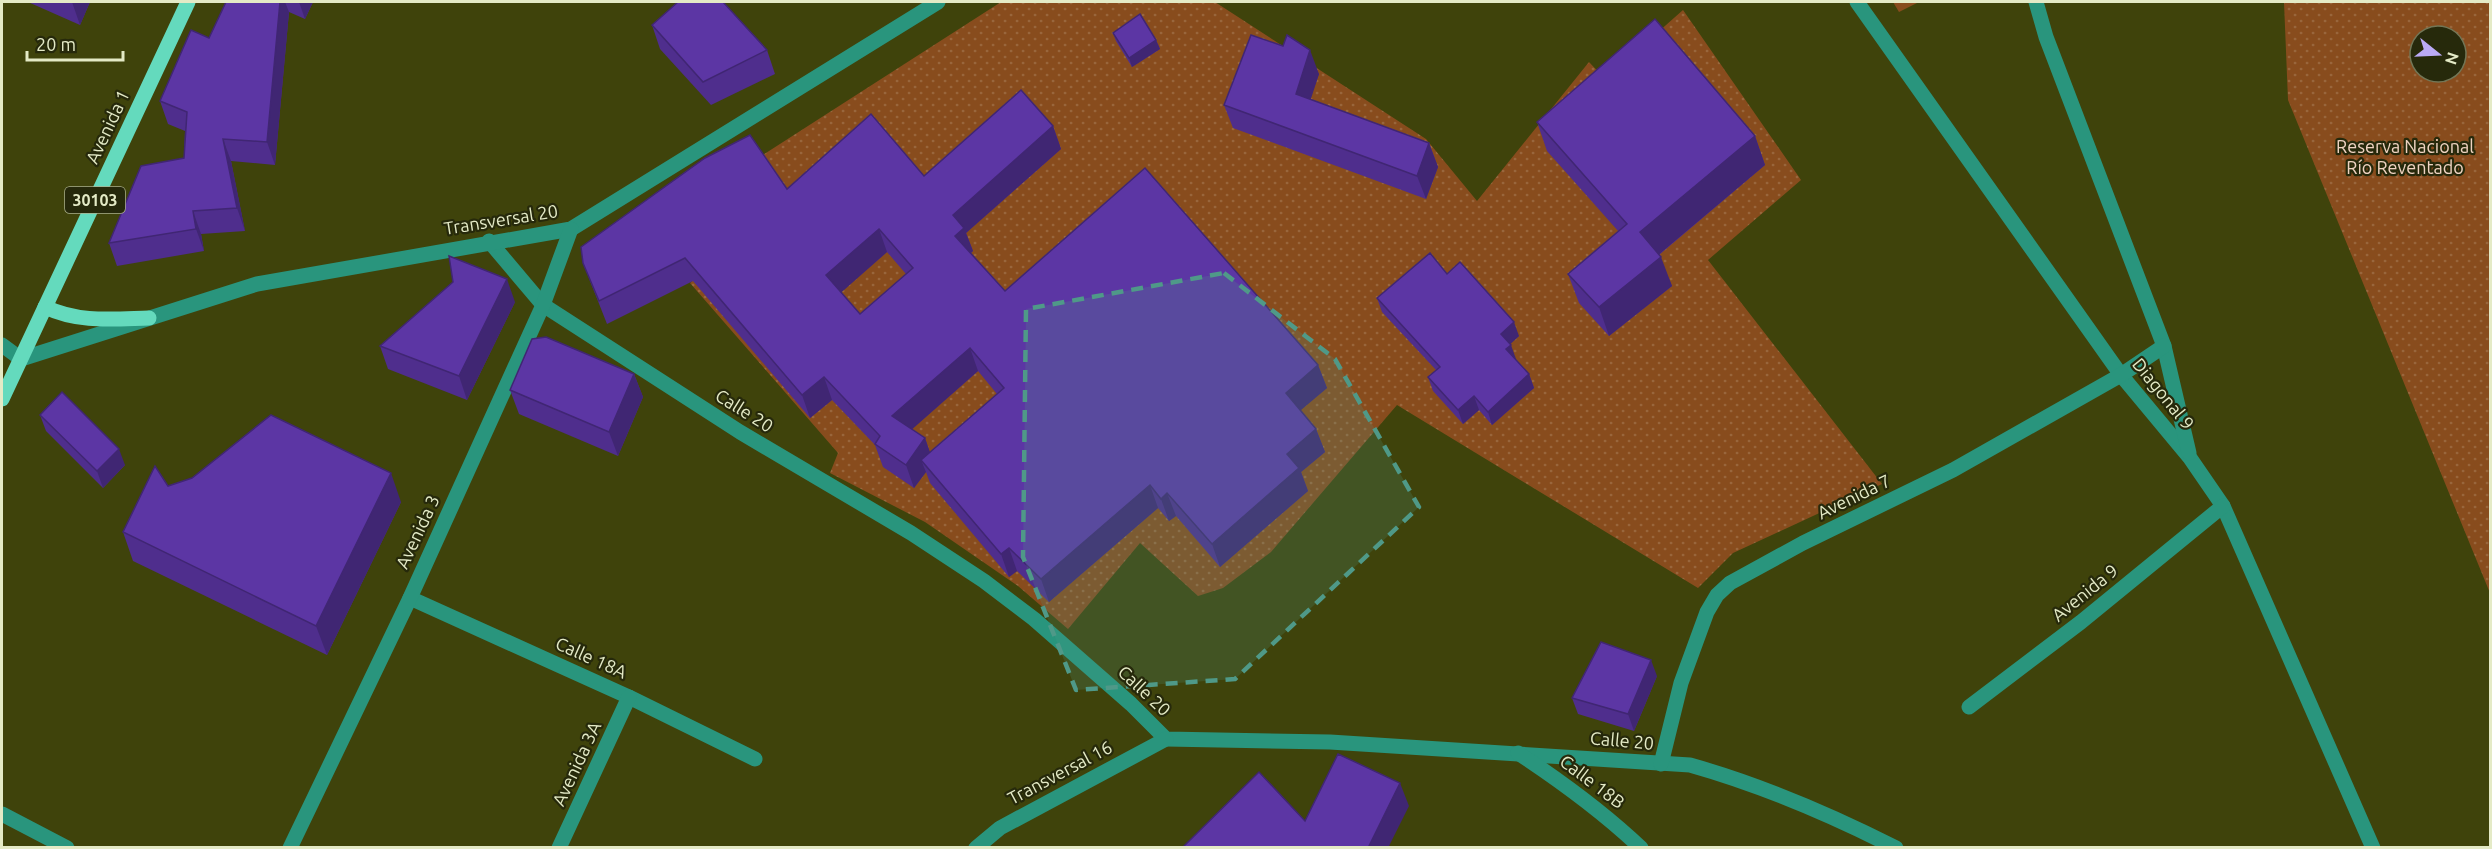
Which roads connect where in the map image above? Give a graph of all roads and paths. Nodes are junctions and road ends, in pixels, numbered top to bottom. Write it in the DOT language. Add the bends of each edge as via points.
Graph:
graph roads {
  1 [pos="188,2"];
  2 [pos="938,2"];
  3 [pos="1857,2"];
  4 [pos="2037,2"];
  5 [pos="571,229"];
  6 [pos="489,241"];
  7 [pos="543,305"];
  8 [pos="45,307"];
  9 [pos="149,318"];
  10 [pos="2,345"];
  11 [pos="2164,346"];
  12 [pos="21,359"];
  13 [pos="2121,375"];
  14 [pos="2,399"];
  15 [pos="2190,458"];
  16 [pos="2223,506"];
  17 [pos="410,598"];
  18 [pos="629,697"];
  19 [pos="1969,707"];
  20 [pos="1166,739"];
  21 [pos="1516,752"];
  22 [pos="755,759"];
  23 [pos="1661,764"];
  24 [pos="2,814"];
  25 [pos="67,848"];
  26 [pos="291,848"];
  27 [pos="559,848"];
  28 [pos="976,848"];
  29 [pos="1641,848"];
  30 [pos="1896,848"];
  31 [pos="2373,848"];
  1 -- 8 [label="main road, Avenida 1 / 30103"];
  2 -- 5 [label="street, Transversal 20"];
  3 -- 13 [label="street, Diagonal 9"];
  4 -- 11 [label="street" via="2046,38"];
  5 -- 6 [label="street, Transversal 20"];
  5 -- 7 [label="street, Avenida 3"];
  6 -- 7 [label="street, Calle 20"];
  6 -- 9 [label="street, Transversal 20" via="256,284"];
  7 -- 17 [label="street, Avenida 3"];
  7 -- 20 [label="street, Calle 20" via="740,432 984,581 1034,619"];
  8 -- 9 [label="main road" via="90,320"];
  8 -- 12 [label="main road, Avenida 1 / 30103"];
  9 -- 12 [label="street, Transversal 20"];
  10 -- 12 [label="street"];
  11 -- 13 [label="street, Avenida 7"];
  11 -- 15 [label="street"];
  12 -- 14 [label="main road, Avenida 1 / 30103"];
  13 -- 15 [label="street, Diagonal 9"];
  13 -- 23 [label="street, Avenida 7" via="1953,470 1730,583 1707,612 1681,683"];
  15 -- 16 [label="street, Diagonal 9"];
  16 -- 19 [label="street, Avenida 9"];
  16 -- 31 [label="street, Diagonal 9"];
  17 -- 18 [label="street, Calle 18A"];
  17 -- 26 [label="street, Avenida 3"];
  18 -- 22 [label="street, Calle 18A"];
  18 -- 27 [label="street, Avenida 3A"];
  20 -- 21 [label="street, Calle 20" via="1330,742"];
  20 -- 28 [label="street, Transversal 16" via="1000,828"];
  21 -- 23 [label="street, Calle 20"];
  21 -- 29 [label="street, Calle 18B" via="1567,785"];
  23 -- 30 [label="street, Calle 20" via="1689,765 1741,779"];
  24 -- 25 [label="street"];
}
